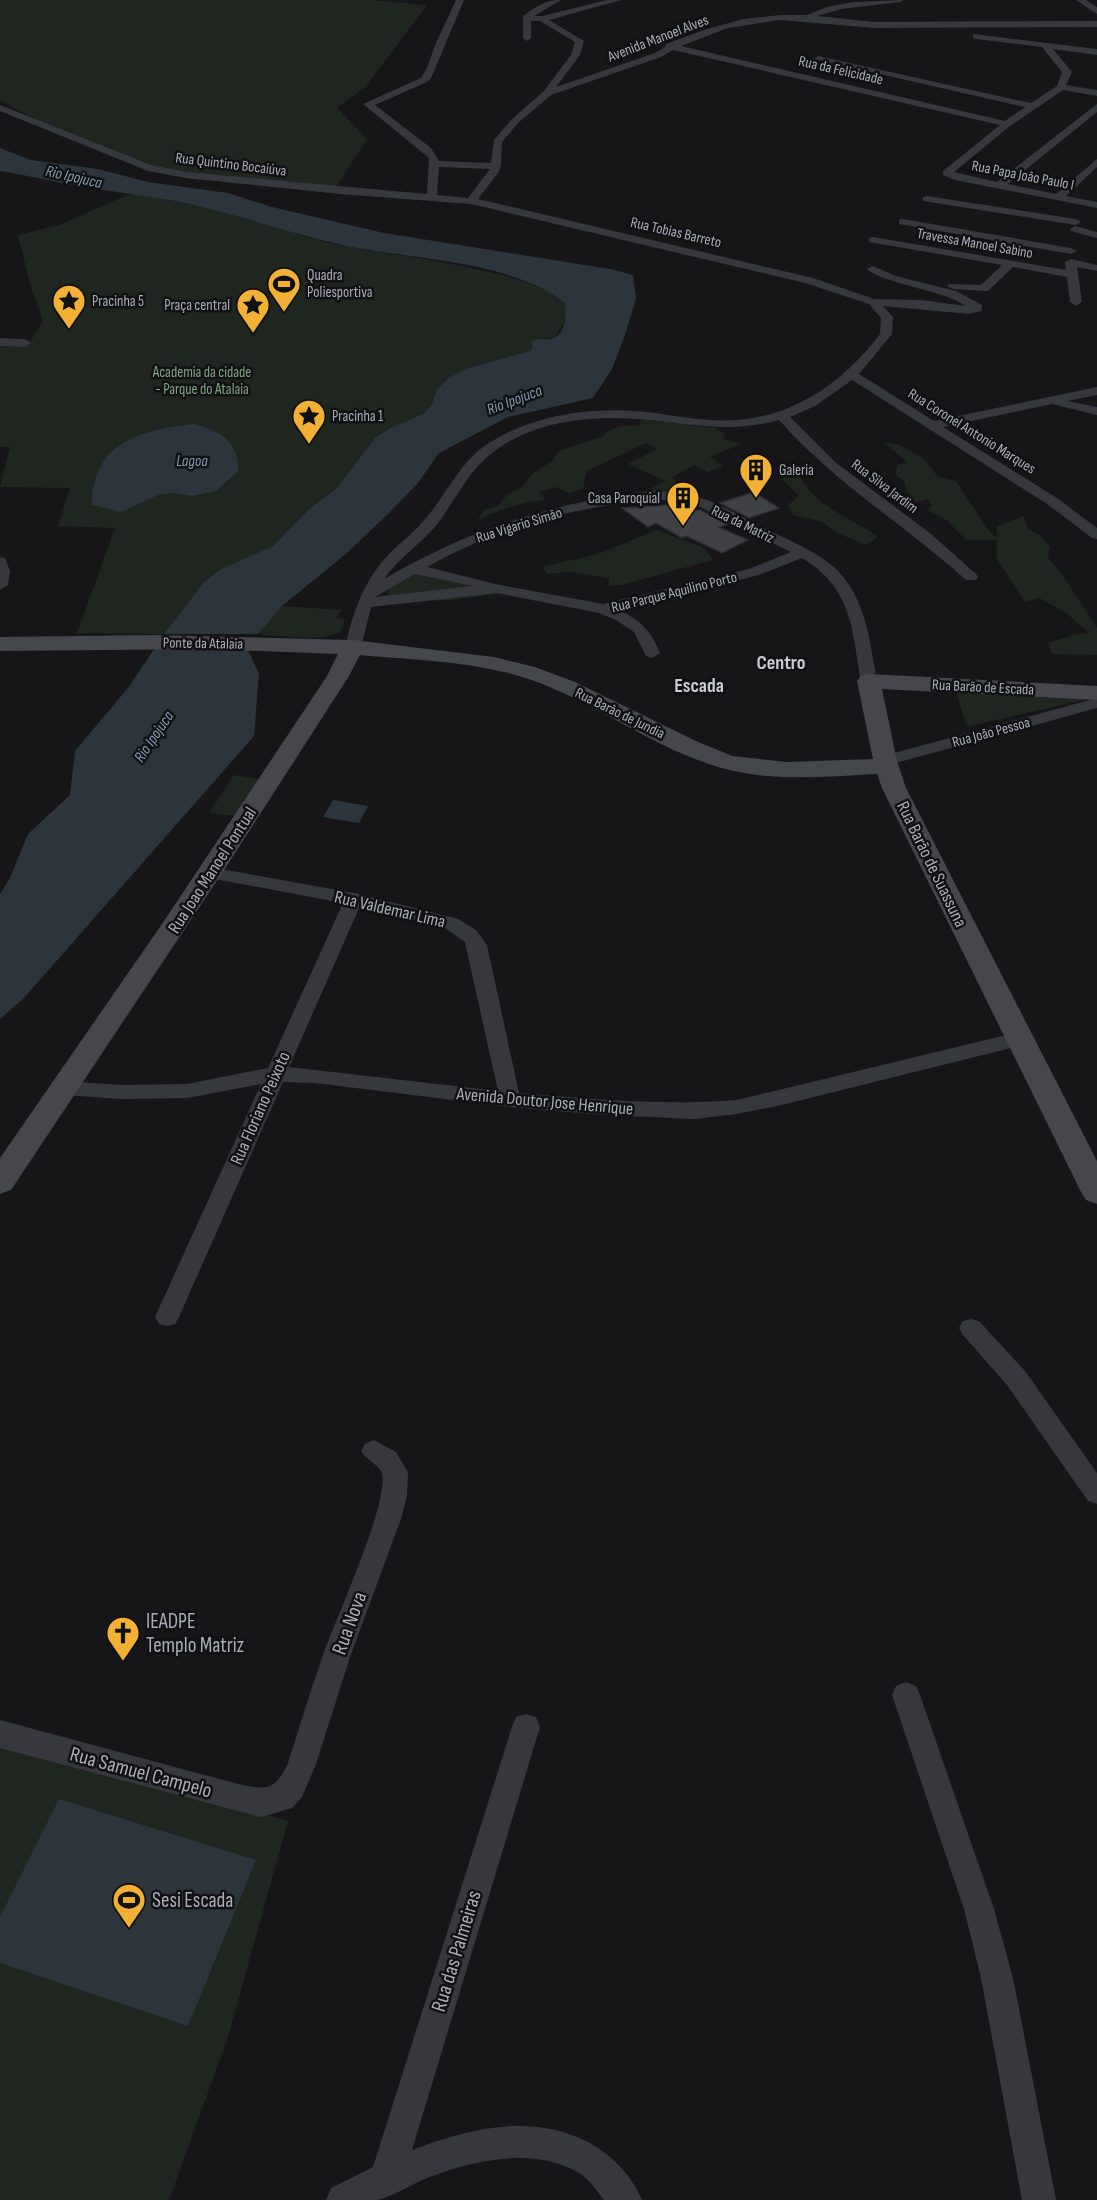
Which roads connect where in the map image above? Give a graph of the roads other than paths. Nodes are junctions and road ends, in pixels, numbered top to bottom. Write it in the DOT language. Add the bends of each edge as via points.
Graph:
graph roads {
  1 [pos="460,0"];
  2 [pos="557,0"];
  3 [pos="617,0"];
  4 [pos="900,0"];
  5 [pos="1080,0"];
  6 [pos="1097,11"];
  7 [pos="526,18"];
  8 [pos="807,18"];
  9 [pos="542,19"];
  10 [pos="1097,24"];
  11 [pos="886,25"];
  12 [pos="528,38"];
  13 [pos="1044,44"];
  14 [pos="669,46"];
  15 [pos="1097,52"];
  16 [pos="818,59"];
  17 [pos="1060,87"];
  18 [pos="548,93"];
  19 [pos="1097,93"];
  20 [pos="1030,106"];
  21 [pos="1097,107"];
  22 [pos="0,108"];
  23 [pos="1007,124"];
  24 [pos="1097,162"];
  25 [pos="435,164"];
  26 [pos="496,166"];
  27 [pos="999,186"];
  28 [pos="1058,197"];
  29 [pos="432,198"];
  30 [pos="927,199"];
  31 [pos="471,201"];
  32 [pos="1093,204"];
  33 [pos="993,211"];
  34 [pos="903,222"];
  35 [pos="975,226"];
  36 [pos="1076,226"];
  37 [pos="1097,234"];
  38 [pos="873,240"];
  39 [pos="947,253"];
  40 [pos="1071,263"];
  41 [pos="1010,264"];
  42 [pos="1097,268"];
  43 [pos="873,269"];
  44 [pos="952,293"];
  45 [pos="873,302"];
  46 [pos="1076,302"];
  47 [pos="0,342"];
  48 [pos="25,344"];
  49 [pos="852,375"];
  50 [pos="1097,391"];
  51 [pos="1052,401"];
  52 [pos="1097,411"];
  53 [pos="783,417"];
  54 [pos="932,425"];
  55 [pos="683,497"];
  56 [pos="1097,535"];
  57 [pos="802,553"];
  58 [pos="0,561"];
  59 [pos="414,568"];
  60 [pos="971,577"];
  61 [pos="0,585"];
  62 [pos="497,588"];
  63 [pos="367,599"];
  64 [pos="603,609"];
  65 [pos="0,644"];
  66 [pos="353,647"];
  67 [pos="652,653"];
  68 [pos="869,681"];
  69 [pos="1097,693"];
  70 [pos="1097,703"];
  71 [pos="885,764"];
  72 [pos="210,873"];
  73 [pos="354,899"];
  74 [pos="1019,1039"];
  75 [pos="276,1074"];
  76 [pos="65,1088"];
  77 [pos="510,1100"];
  78 [pos="0,1182"];
  79 [pos="1097,1192"];
  80 [pos="167,1317"];
  81 [pos="971,1328"];
  82 [pos="374,1451"];
  83 [pos="1094,1481"];
  84 [pos="906,1695"];
  85 [pos="526,1727"];
  86 [pos="0,1734"];
  87 [pos="282,1798"];
  88 [pos="387,2176"];
  89 [pos="343,2200"];
  90 [pos="625,2200"];
  91 [pos="1039,2200"];
  1 -- 25 [label="street" via="434,67 423,80 368,104 428,150"];
  2 -- 7 [label="street"];
  3 -- 9 [label="street"];
  4 -- 8 [label="street" via="838,6"];
  5 -- 6 [label="street"];
  7 -- 9 [label="street"];
  7 -- 12 [label="street"];
  8 -- 11 [label="street, Avenida Manoel Alves"];
  8 -- 14 [label="street, Avenida Manoel Alves" via="758,19"];
  9 -- 18 [label="street" via="580,42"];
  10 -- 11 [label="street, Avenida Manoel Alves"];
  11 -- 13 [label="street"];
  13 -- 15 [label="street"];
  13 -- 17 [label="street" via="1065,66 1067,72"];
  14 -- 18 [label="street, Avenida Manoel Alves" via="658,55"];
  14 -- 23 [label="street, Rua da Felicidade"];
  16 -- 20 [label="street"];
  17 -- 19 [label="street"];
  17 -- 20 [label="street"];
  18 -- 26 [label="street, Avenida Manoel Alves" via="497,142"];
  20 -- 23 [label="street"];
  21 -- 27 [label="street"];
  22 -- 29 [label="street, Rua Quintino Bocaiúva" via="131,163 167,172"];
  23 -- 27 [label="street, Rua Papa João Paulo I" via="947,171 951,176"];
  24 -- 28 [label="street"];
  25 -- 26 [label="street"];
  25 -- 29 [label="street"];
  26 -- 31 [label="street, Avenida Manoel Alves" via="489,181"];
  27 -- 28 [label="street, Rua Papa João Paulo I"];
  28 -- 32 [label="street, Rua Papa João Paulo I"];
  29 -- 31 [label="street, Rua Quintino Bocaiúva"];
  30 -- 33 [label="street"];
  31 -- 45 [label="street, Rua Tobias Barreto" via="753,265"];
  32 -- 36 [label="street"];
  33 -- 35 [label="street"];
  33 -- 36 [label="street"];
  34 -- 35 [label="street"];
  35 -- 39 [label="street"];
  35 -- 40 [label="street"];
  36 -- 37 [label="street"];
  36 -- 40 [label="street"];
  38 -- 39 [label="street, Travessa Manoel Sabino"];
  39 -- 41 [label="street, Travessa Manoel Sabino"];
  40 -- 41 [label="street, Travessa Manoel Sabino"];
  40 -- 42 [label="street"];
  40 -- 46 [label="street"];
  41 -- 44 [label="street" via="984,289 942,286"];
  43 -- 44 [label="street" via="892,279"];
  44 -- 45 [label="street, Rua Tobias Barreto" via="978,307 973,310"];
  45 -- 49 [label="street" via="886,317 886,334"];
  47 -- 48 [label="street"];
  49 -- 53 [label="street" via="820,399"];
  49 -- 54 [label="street, Rua Coronel Antonio Marques"];
  50 -- 51 [label="street"];
  51 -- 52 [label="street"];
  51 -- 54 [label="street"];
  53 -- 60 [label="street, Rua Silva Jardim" via="826,461 921,533"];
  53 -- 63 [label="street" via="709,424 638,415 595,415 552,421 509,437 491,447 467,471 430,523 390,561"];
  54 -- 56 [label="street, Rua Coronel Antonio Marques" via="1074,516"];
  55 -- 57 [label="street, Rua da Matriz"];
  55 -- 59 [label="street, Rua Vigario Simão" via="639,497 566,510 468,540"];
  57 -- 64 [label="street, Rua Parque Aquilino Porto" via="754,572"];
  57 -- 68 [label="street" via="836,578 849,597"];
  58 -- 61 [label="street"];
  59 -- 62 [label="street"];
  59 -- 63 [label="street, Rua Vigario Simão"];
  62 -- 63 [label="street, Rua Parque Aquilino Porto"];
  62 -- 64 [label="street, Rua Parque Aquilino Porto"];
  63 -- 66 [label="street" via="358,619"];
  64 -- 67 [label="street" via="641,628"];
  65 -- 66 [label="street, Ponte da Atalaia" via="139,642"];
  66 -- 71 [label="street, Rua Barão de Jundia" via="476,661 530,672 726,762 783,770"];
  66 -- 72 [label="street, Rua Joao Manoel Pontual"];
  68 -- 69 [label="street, Rua Barão de Escada"];
  68 -- 71 [label="street, Rua Barão de Suassuna"];
  70 -- 71 [label="street, Rua João Pessoa"];
  71 -- 74 [label="street, Rua Barão de Suassuna"];
  72 -- 73 [label="street, Rua Valdemar Lima"];
  72 -- 76 [label="street, Rua Joao Manoel Pontual"];
  73 -- 75 [label="street, Rua Floriano Peixoto"];
  73 -- 77 [label="street, Rua Valdemar Lima" via="451,923 472,936"];
  74 -- 77 [label="street, Avenida Doutor Jose Henrique" via="737,1107 650,1110"];
  74 -- 79 [label="street, Rua Barão de Suassuna"];
  75 -- 76 [label="street, Avenida Doutor Jose Henrique" via="187,1091"];
  75 -- 77 [label="street, Avenida Doutor Jose Henrique"];
  75 -- 80 [label="street, Rua Floriano Peixoto"];
  76 -- 78 [label="street, Rua Joao Manoel Pontual"];
  81 -- 83 [label="street" via="1016,1378"];
  82 -- 87 [label="street, Rua Nova" via="395,1472 388,1519 336,1657 302,1764 292,1787"];
  84 -- 91 [label="street" via="982,1920"];
  85 -- 88 [label="street, Rua das Palmeiras"];
  86 -- 87 [label="street, Rua Samuel Campelo" via="242,1799 261,1803"];
  88 -- 89 [label="street"];
  88 -- 90 [label="street" via="476,2146 520,2142 558,2145 592,2162"];
}
